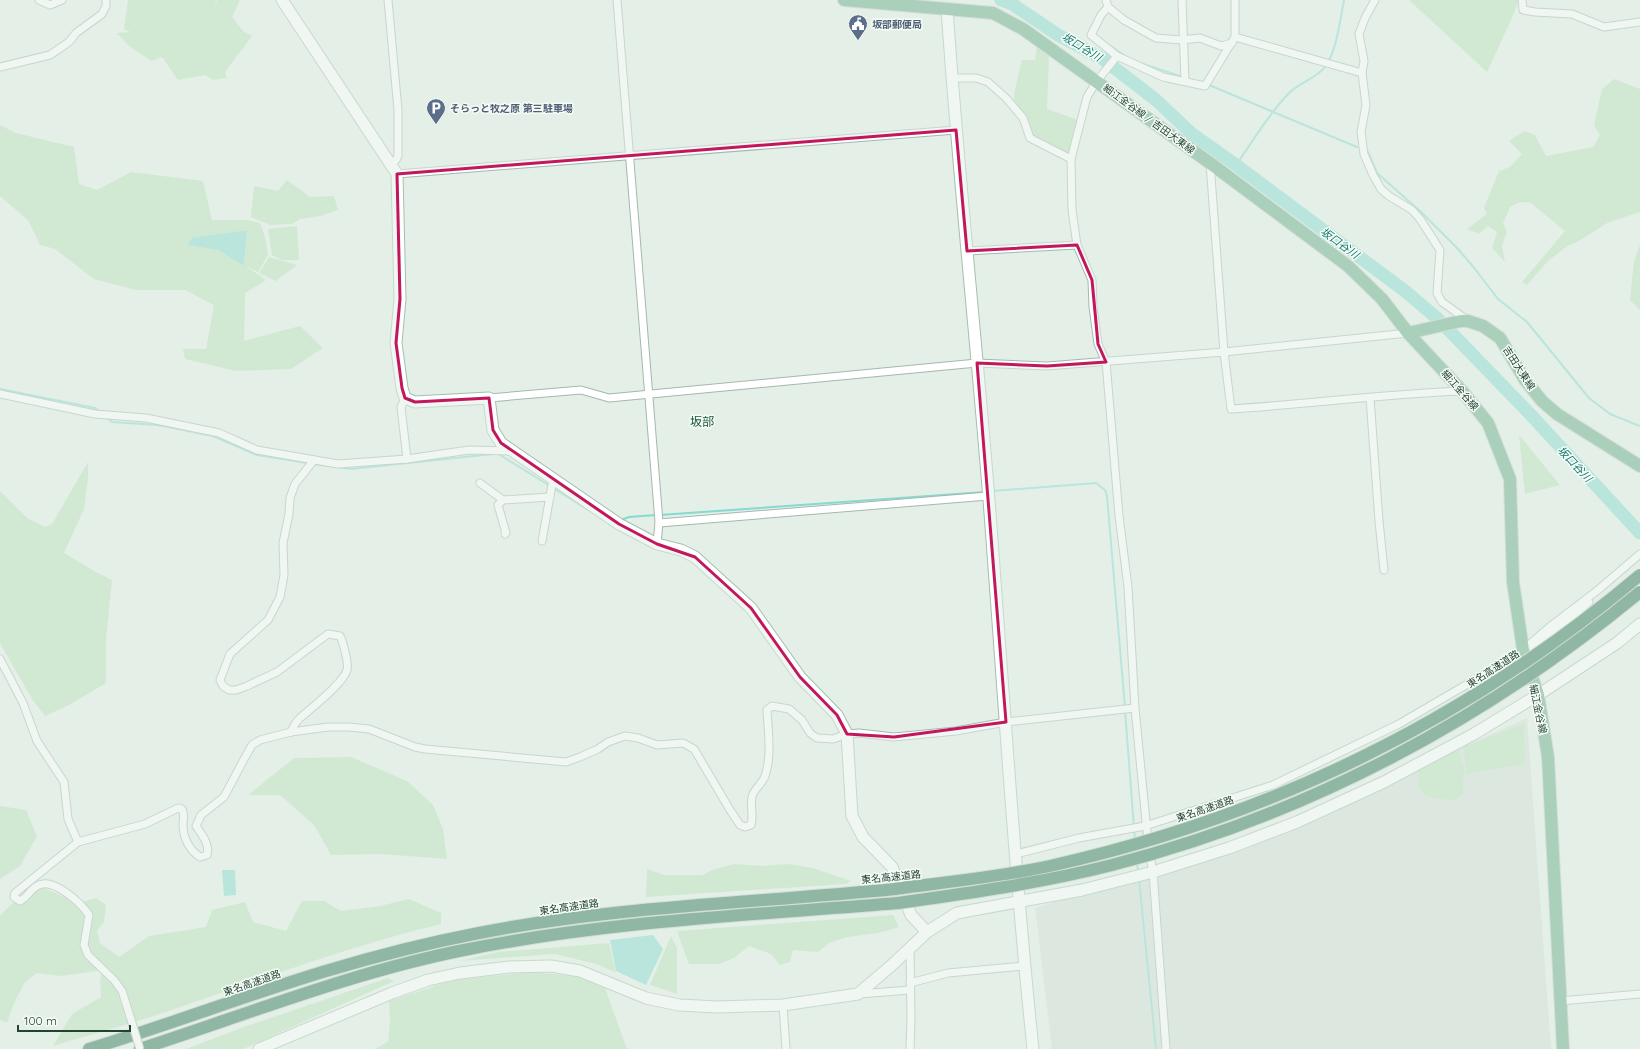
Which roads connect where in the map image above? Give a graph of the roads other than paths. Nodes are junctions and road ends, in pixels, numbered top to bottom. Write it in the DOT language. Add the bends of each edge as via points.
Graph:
graph roads {
  1 [pos="39,0"];
  2 [pos="62,0"];
  3 [pos="106,0"];
  4 [pos="282,0"];
  5 [pos="388,0"];
  6 [pos="617,0"];
  7 [pos="844,0"];
  8 [pos="1182,0"];
  9 [pos="1235,0"];
  10 [pos="1375,0"];
  11 [pos="1522,0"];
  12 [pos="1107,3"];
  13 [pos="947,4"];
  14 [pos="1640,22"];
  15 [pos="1182,40"];
  16 [pos="1234,40"];
  17 [pos="1117,56"];
  18 [pos="0,68"];
  19 [pos="1362,73"];
  20 [pos="952,78"];
  21 [pos="1099,79"];
  22 [pos="1185,81"];
  23 [pos="956,130"];
  24 [pos="630,154"];
  25 [pos="1071,159"];
  26 [pos="1210,163"];
  27 [pos="390,164"];
  28 [pos="397,174"];
  29 [pos="1077,245"];
  30 [pos="967,251"];
  31 [pos="1465,321"];
  32 [pos="1412,332"];
  33 [pos="1224,352"];
  34 [pos="1106,362"];
  35 [pos="978,363"];
  36 [pos="1462,391"];
  37 [pos="0,394"];
  38 [pos="648,394"];
  39 [pos="405,398"];
  40 [pos="489,398"];
  41 [pos="1370,398"];
  42 [pos="511,451"];
  43 [pos="407,459"];
  44 [pos="314,461"];
  45 [pos="1640,466"];
  46 [pos="553,481"];
  47 [pos="480,483"];
  48 [pos="988,492"];
  49 [pos="550,494"];
  50 [pos="503,500"];
  51 [pos="659,522"];
  52 [pos="505,534"];
  53 [pos="542,541"];
  54 [pos="657,544"];
  55 [pos="1639,557"];
  56 [pos="1384,570"];
  57 [pos="1640,575"];
  58 [pos="1640,592"];
  59 [pos="1640,624"];
  60 [pos="1524,653"];
  61 [pos="0,659"];
  62 [pos="1538,695"];
  63 [pos="1132,708"];
  64 [pos="1006,722"];
  65 [pos="291,732"];
  66 [pos="847,734"];
  67 [pos="1142,826"];
  68 [pos="78,842"];
  69 [pos="1016,854"];
  70 [pos="1143,875"];
  71 [pos="1019,901"];
  72 [pos="927,932"];
  73 [pos="910,948"];
  74 [pos="1024,966"];
  75 [pos="910,986"];
  76 [pos="858,994"];
  77 [pos="1640,994"];
  78 [pos="1560,1001"];
  79 [pos="783,1005"];
  80 [pos="89,1049"];
  81 [pos="140,1049"];
  82 [pos="259,1049"];
  83 [pos="786,1049"];
  84 [pos="910,1049"];
  85 [pos="1033,1049"];
  86 [pos="1166,1049"];
  87 [pos="1563,1049"];
  1 -- 2 [label="street" via="50,5"];
  3 -- 18 [label="street" via="102,14 50,55"];
  4 -- 27 [label="street"];
  5 -- 27 [label="street" via="398,110 398,156"];
  6 -- 24 [label="street"];
  7 -- 13 [label="main road, 細江金谷線 / 吉田大東線"];
  8 -- 15 [label="street"];
  9 -- 16 [label="street"];
  10 -- 19 [label="street" via="1359,34 1364,61"];
  11 -- 14 [label="street" via="1523,10 1572,14 1604,27"];
  12 -- 15 [label="street" via="1124,20 1156,38"];
  12 -- 17 [label="street" via="1091,35"];
  13 -- 20 [label="street"];
  13 -- 21 [label="main road, 細江金谷線 / 吉田大東線" via="993,13 1023,29"];
  15 -- 16 [label="street" via="1200,38 1221,46"];
  15 -- 22 [label="street"];
  16 -- 19 [label="street"];
  16 -- 22 [label="street" via="1207,83"];
  17 -- 21 [label="street"];
  17 -- 22 [label="street" via="1163,77"];
  19 -- 31 [label="street" via="1366,105 1361,132 1364,154 1381,189 1412,210 1440,250 1437,292 1442,302"];
  20 -- 23 [label="street"];
  20 -- 25 [label="street" via="976,78 988,82 1023,118 1030,138"];
  21 -- 25 [label="street" via="1087,97"];
  21 -- 26 [label="main road, 細江金谷線 / 吉田大東線"];
  23 -- 24 [label="street"];
  23 -- 30 [label="street"];
  24 -- 28 [label="street"];
  24 -- 38 [label="street"];
  25 -- 29 [label="street" via="1072,210"];
  26 -- 32 [label="main road, 細江金谷線 / 吉田大東線" via="1348,266"];
  26 -- 33 [label="street"];
  27 -- 28 [label="street"];
  28 -- 39 [label="street" via="400,298 396,343"];
  29 -- 30 [label="street"];
  29 -- 34 [label="street" via="1092,280 1098,344"];
  30 -- 35 [label="street"];
  31 -- 32 [label="main road"];
  31 -- 45 [label="main road, 吉田大東線" via="1482,326 1500,338 1525,380 1556,414"];
  32 -- 33 [label="street"];
  32 -- 36 [label="main road, 細江金谷線"];
  33 -- 34 [label="street"];
  33 -- 41 [label="street" via="1231,410"];
  34 -- 35 [label="street" via="1047,366"];
  34 -- 63 [label="street" via="1119,516 1128,587"];
  35 -- 38 [label="street"];
  35 -- 48 [label="street"];
  36 -- 41 [label="street"];
  36 -- 60 [label="main road, 細江金谷線" via="1488,423 1510,479 1513,582"];
  37 -- 44 [label="street" via="96,414 146,418 219,433 257,450"];
  38 -- 40 [label="street" via="609,398 581,390"];
  38 -- 51 [label="street"];
  39 -- 40 [label="street" via="415,402"];
  39 -- 43 [label="street" via="401,407"];
  40 -- 42 [label="street" via="493,430 501,443"];
  41 -- 56 [label="street"];
  42 -- 43 [label="street" via="469,450"];
  42 -- 46 [label="street"];
  43 -- 44 [label="street" via="338,464"];
  44 -- 65 [label="street" via="295,484 290,498 283,543 284,575 280,597 268,620 230,654 220,680 229,690 247,686 277,672 328,634 340,636 348,669 345,675 299,719"];
  46 -- 49 [label="street"];
  46 -- 54 [label="street" via="614,521"];
  47 -- 50 [label="street"];
  48 -- 51 [label="street"];
  48 -- 64 [label="street"];
  49 -- 50 [label="street"];
  49 -- 53 [label="street"];
  50 -- 52 [label="street" via="498,505"];
  51 -- 54 [label="street"];
  54 -- 66 [label="street" via="681,550 695,557 751,608 800,677 837,715"];
  55 -- 60 [label="street"];
  57 -- 80 [label="highway, 東名高速道路, bridge" via="1535,655 1458,706 1346,765 1222,817 1101,853 1004,874 895,889 648,909 478,933 317,974"];
  58 -- 81 [label="highway, bridge" via="1572,647 1471,713 1345,781 1285,807 1199,839 1105,866 1006,887 898,903 573,931 462,950 306,992"];
  59 -- 62 [label="street"];
  60 -- 62 [label="main road, 細江金谷線"];
  60 -- 67 [label="street" via="1398,724 1273,785"];
  61 -- 68 [label="street" via="23,702 37,741 64,782 68,819"];
  62 -- 70 [label="street" via="1474,734 1384,782 1297,822 1229,848"];
  62 -- 78 [label="main road, 細江金谷線" via="1548,757"];
  63 -- 64 [label="street"];
  63 -- 67 [label="street"];
  64 -- 66 [label="street" via="956,731 894,737"];
  64 -- 69 [label="street"];
  65 -- 66 [label="street" via="328,727 369,729 425,749 566,762 625,736 657,744 683,742 694,750 730,810 740,825 745,827 751,825 754,818 752,796 768,768 767,710 772,706 789,709 817,738 833,739"];
  65 -- 68 [label="street" via="260,740 252,745 224,796 201,815 196,826 207,845 207,855 200,857 192,852 183,826 184,815 182,809 178,808 145,824"];
  66 -- 72 [label="street" via="852,816 863,837 892,867 911,915"];
  67 -- 69 [label="street"];
  67 -- 70 [label="street"];
  68 -- 81 [label="street, bridge" via="17,890 14,897 23,900 37,885 47,883 57,886 84,908 89,915 84,945 88,955 122,991"];
  69 -- 71 [label="street"];
  70 -- 71 [label="street" via="1082,890"];
  70 -- 86 [label="street"];
  71 -- 72 [label="street" via="957,913"];
  71 -- 74 [label="street"];
  72 -- 73 [label="street"];
  73 -- 75 [label="street"];
  73 -- 76 [label="street"];
  74 -- 75 [label="street" via="948,973"];
  74 -- 85 [label="street"];
  75 -- 76 [label="street"];
  75 -- 84 [label="street"];
  76 -- 79 [label="street"];
  77 -- 78 [label="street"];
  78 -- 87 [label="main road, 細江金谷線"];
  79 -- 82 [label="street" via="679,1005 646,998 580,971 551,966 509,967 428,980"];
  79 -- 83 [label="street"];
}
